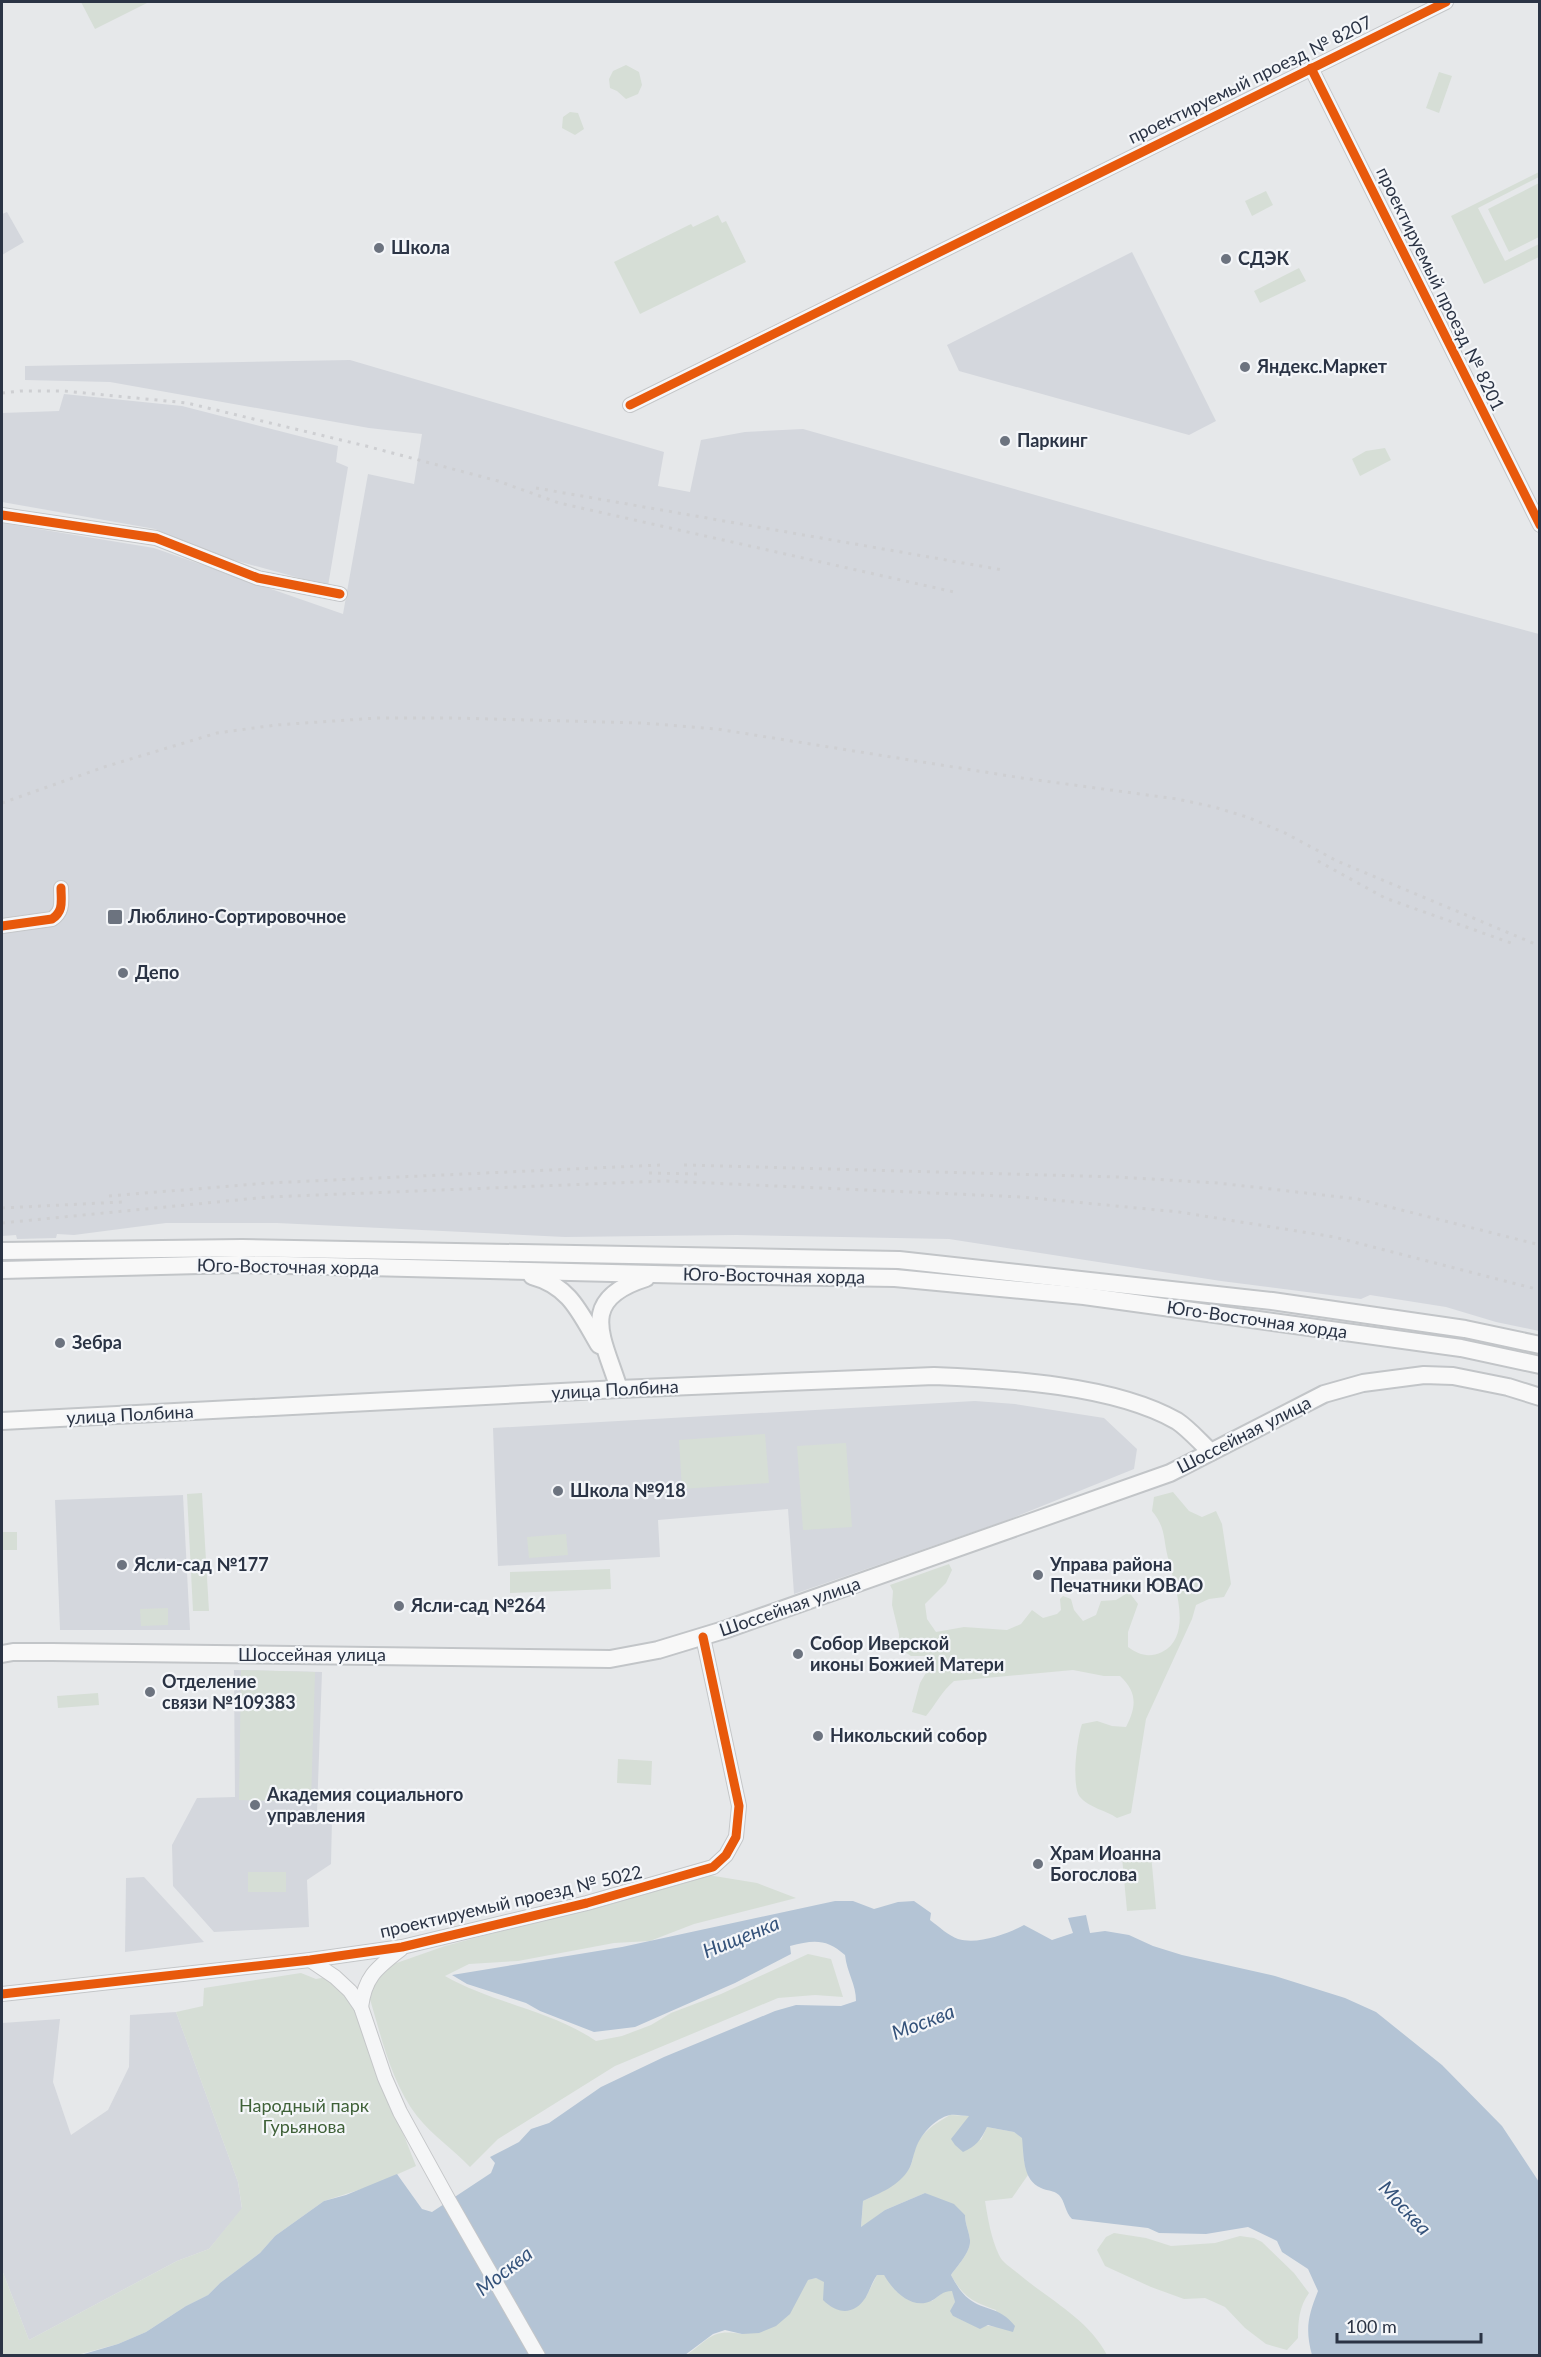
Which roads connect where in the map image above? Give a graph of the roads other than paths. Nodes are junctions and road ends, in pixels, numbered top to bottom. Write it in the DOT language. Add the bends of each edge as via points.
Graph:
graph roads {
  1 [pos="1446,2"];
  2 [pos="1311,68"];
  3 [pos="630,405"];
  4 [pos="2,515"];
  5 [pos="1539,525"];
  6 [pos="340,594"];
  7 [pos="61,888"];
  8 [pos="2,926"];
  9 [pos="2,1251"];
  10 [pos="2,1270"];
  11 [pos="515,1271"];
  12 [pos="659,1274"];
  13 [pos="1539,1345"];
  14 [pos="1539,1365"];
  15 [pos="611,1366"];
  16 [pos="619,1389"];
  17 [pos="1539,1397"];
  18 [pos="2,1421"];
  19 [pos="1211,1452"];
  20 [pos="703,1637"];
  21 [pos="2,1654"];
  22 [pos="402,1947"];
  23 [pos="310,1960"];
  24 [pos="2,1994"];
  25 [pos="361,2007"];
  26 [pos="538,2355"];
  1 -- 2 [label="street, проектируемый проезд № 8207"];
  2 -- 3 [label="street, проектируемый проезд № 8207"];
  2 -- 5 [label="street, проектируемый проезд № 8201"];
  4 -- 6 [label="street" via="156,538 258,578"];
  7 -- 8 [label="street" via="59,915"];
  9 -- 13 [label="main road, Юго-Восточная хорда" via="242,1248 899,1260 1272,1301 1465,1329"];
  10 -- 11 [label="main road, Юго-Восточная хорда" via="240,1264"];
  11 -- 12 [label="main road, Юго-Восточная хорда"];
  11 -- 15 [label="main road" via="545,1280 568,1295"];
  12 -- 14 [label="main road, Юго-Восточная хорда" via="896,1278 1084,1296 1461,1348"];
  12 -- 15 [label="main road" via="632,1282 602,1308 600,1329"];
  15 -- 16 [label="main road"];
  16 -- 18 [label="main road, улица Полбина"];
  16 -- 19 [label="main road, улица Полбина" via="934,1376 983,1378 1098,1394 1144,1406 1179,1423"];
  17 -- 19 [label="main road, Шоссейная улица" via="1454,1376 1424,1375 1364,1383 1324,1394"];
  19 -- 20 [label="main road, Шоссейная улица" via="1170,1473"];
  20 -- 21 [label="main road, Шоссейная улица" via="610,1659"];
  20 -- 22 [label="street, проектируемый проезд № 5022" via="739,1806 736,1837 719,1863 587,1903"];
  22 -- 23 [label="street, проектируемый проезд № 5022"];
  22 -- 25 [label="street" via="368,1978"];
  23 -- 24 [label="street, проектируемый проезд № 5022"];
  23 -- 25 [label="street" via="335,1977"];
  25 -- 26 [label="street" via="400,2112"];
}
